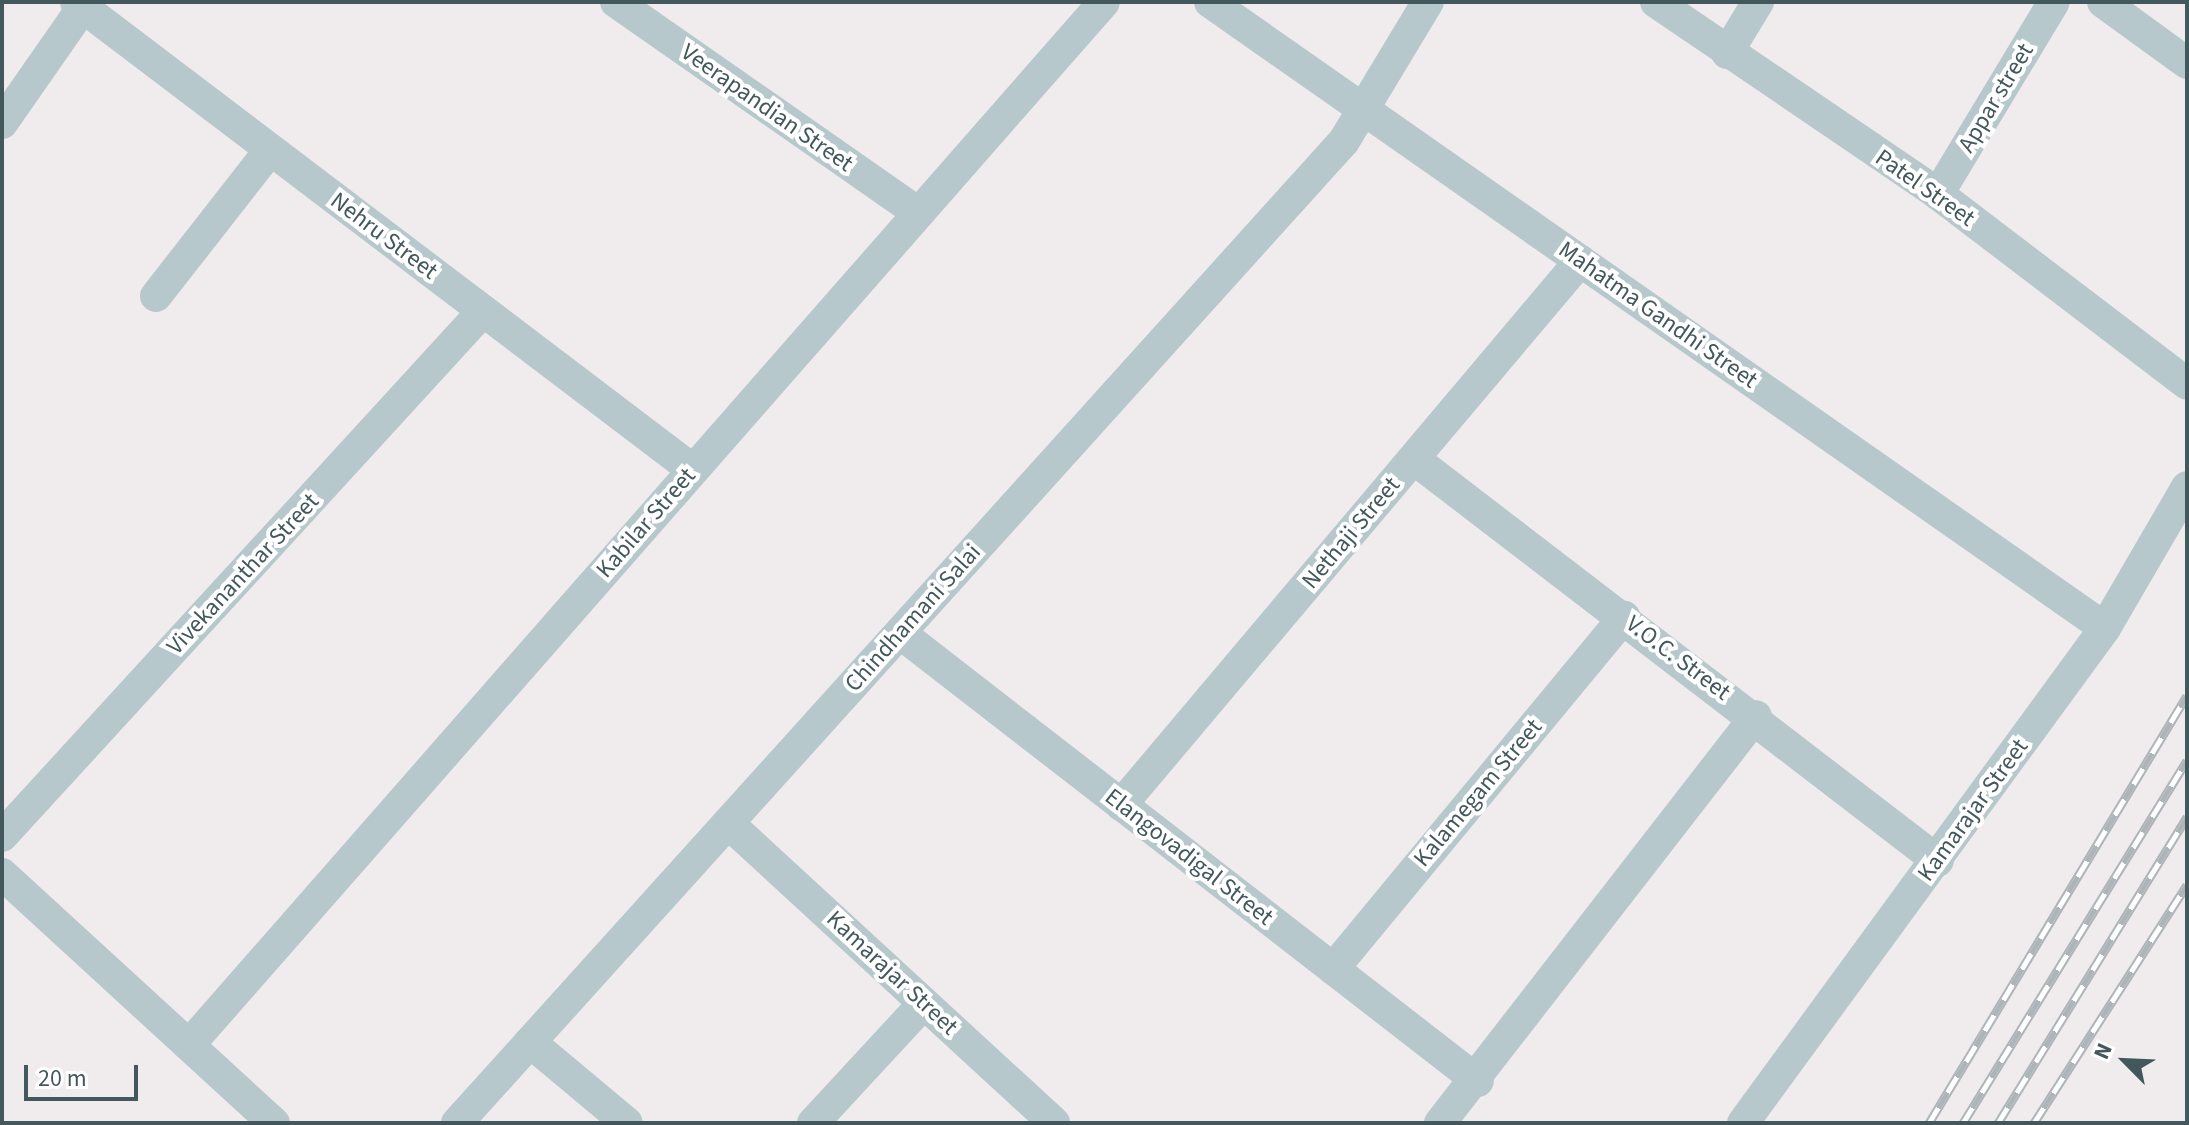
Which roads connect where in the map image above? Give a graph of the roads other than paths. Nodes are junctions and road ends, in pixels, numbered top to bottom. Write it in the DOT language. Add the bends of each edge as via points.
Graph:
graph roads {
  1 [pos="616,2"];
  2 [pos="1104,2"];
  3 [pos="1210,2"];
  4 [pos="1428,2"];
  5 [pos="1656,2"];
  6 [pos="1758,2"];
  7 [pos="2054,2"];
  8 [pos="2103,2"];
  9 [pos="79,5"];
  10 [pos="1727,53"];
  11 [pos="2187,63"];
  12 [pos="1363,109"];
  13 [pos="2,123"];
  14 [pos="270,150"];
  15 [pos="1938,194"];
  16 [pos="919,213"];
  17 [pos="1580,261"];
  18 [pos="156,296"];
  19 [pos="483,311"];
  20 [pos="2187,384"];
  21 [pos="1414,459"];
  22 [pos="693,470"];
  23 [pos="2187,487"];
  24 [pos="1624,617"];
  25 [pos="2105,628"];
  26 [pos="900,633"];
  27 [pos="1756,716"];
  28 [pos="1121,805"];
  29 [pos="728,823"];
  30 [pos="2,836"];
  31 [pos="1938,861"];
  32 [pos="2,874"];
  33 [pos="1333,969"];
  34 [pos="924,1003"];
  35 [pos="530,1042"];
  36 [pos="189,1045"];
  37 [pos="1478,1081"];
  38 [pos="274,1123"];
  39 [pos="457,1123"];
  40 [pos="627,1123"];
  41 [pos="813,1123"];
  42 [pos="1054,1123"];
  43 [pos="1440,1123"];
  44 [pos="1743,1123"];
  1 -- 16 [label="street, Veerapandian Street"];
  2 -- 16 [label="street, Kabilar Street"];
  3 -- 12 [label="street, Mahatma Gandhi Street"];
  4 -- 12 [label="street, Chindhamani Salai"];
  5 -- 10 [label="street, Patel Street"];
  6 -- 10 [label="street"];
  7 -- 15 [label="street, Appar street"];
  8 -- 11 [label="street"];
  9 -- 13 [label="street"];
  9 -- 14 [label="street, Nehru Street"];
  10 -- 15 [label="street, Patel Street"];
  12 -- 17 [label="street, Mahatma Gandhi Street"];
  12 -- 26 [label="street, Chindhamani Salai" via="1344,141"];
  14 -- 18 [label="street"];
  14 -- 19 [label="street, Nehru Street"];
  15 -- 20 [label="street, Patel Street"];
  16 -- 22 [label="street, Kabilar Street"];
  17 -- 21 [label="street, Nethaji Street"];
  17 -- 25 [label="street, Mahatma Gandhi Street"];
  19 -- 22 [label="street, Nehru Street"];
  19 -- 30 [label="street, Vivekananthar Street"];
  21 -- 24 [label="street, V.O.C. Street"];
  21 -- 28 [label="street, Nethaji Street"];
  22 -- 36 [label="street, Kabilar Street"];
  23 -- 25 [label="street, Kamarajar Street"];
  24 -- 27 [label="street, V.O.C. Street"];
  24 -- 33 [label="street, Kalamegam Street"];
  25 -- 31 [label="street, Kamarajar Street"];
  26 -- 28 [label="street, Elangovadigal Street"];
  26 -- 29 [label="street, Chindhamani Salai"];
  27 -- 31 [label="street, V.O.C. Street"];
  27 -- 37 [label="street"];
  28 -- 33 [label="street, Elangovadigal Street"];
  29 -- 34 [label="street, Kamarajar Street"];
  29 -- 35 [label="street, Chindhamani Salai"];
  31 -- 44 [label="street, Kamarajar Street"];
  32 -- 36 [label="street"];
  33 -- 37 [label="street, Elangovadigal Street"];
  34 -- 41 [label="street"];
  34 -- 42 [label="street, Kamarajar Street"];
  35 -- 39 [label="street, Chindhamani Salai"];
  35 -- 40 [label="street"];
  36 -- 38 [label="street"];
  37 -- 43 [label="street"];
}
